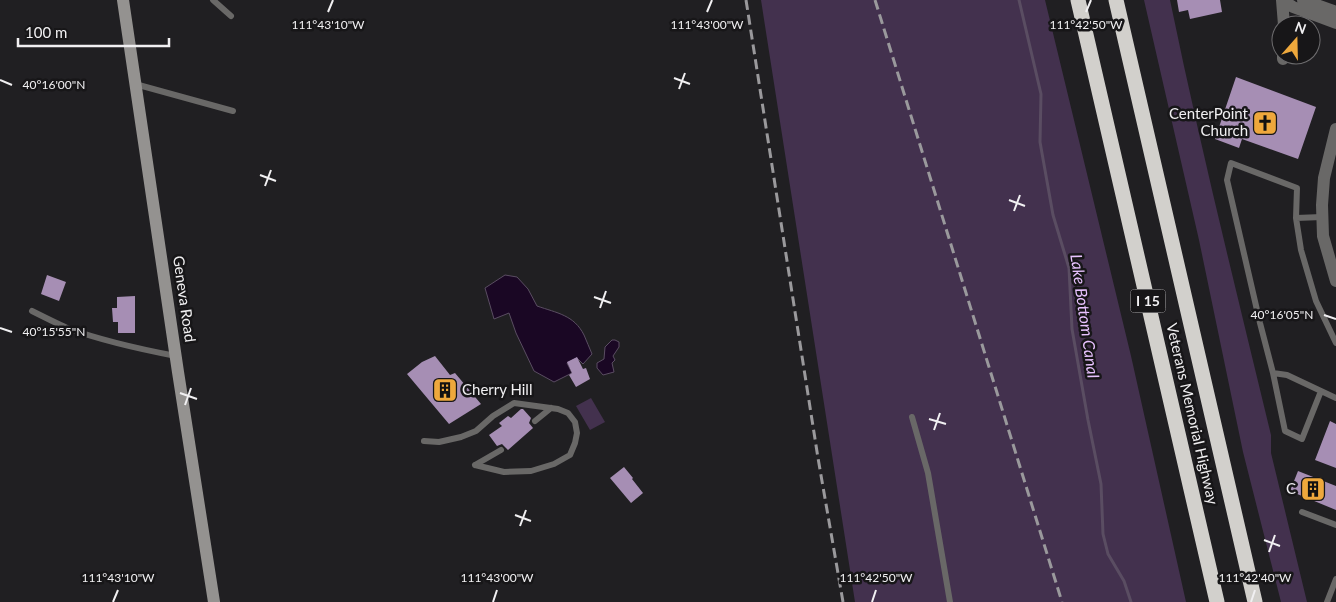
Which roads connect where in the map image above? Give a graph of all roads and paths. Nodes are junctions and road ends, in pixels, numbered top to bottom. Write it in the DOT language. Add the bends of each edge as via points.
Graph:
graph roads {
  1 [pos="123,0"];
  2 [pos="213,0"];
  3 [pos="1078,0"];
  4 [pos="1116,0"];
  5 [pos="1282,0"];
  6 [pos="1303,0"];
  7 [pos="1336,12"];
  8 [pos="1283,15"];
  9 [pos="231,16"];
  10 [pos="1336,23"];
  11 [pos="135,84"];
  12 [pos="233,111"];
  13 [pos="1336,129"];
  14 [pos="1332,163"];
  15 [pos="1322,217"];
  16 [pos="1296,218"];
  17 [pos="1336,281"];
  18 [pos="32,311"];
  19 [pos="1336,343"];
  20 [pos="176,356"];
  21 [pos="1273,373"];
  22 [pos="1320,391"];
  23 [pos="1336,398"];
  24 [pos="551,408"];
  25 [pos="912,417"];
  26 [pos="535,422"];
  27 [pos="424,441"];
  28 [pos="501,450"];
  29 [pos="1302,512"];
  30 [pos="1336,525"];
  31 [pos="1336,580"];
  32 [pos="214,602"];
  33 [pos="950,602"];
  34 [pos="1218,602"];
  35 [pos="1255,602"];
  36 [pos="1327,602"];
  1 -- 11 [label="main road, Geneva Road"];
  2 -- 9 [label="lane"];
  3 -- 34 [label="highway, Veterans Memorial Highway / I 15"];
  4 -- 35 [label="highway, Veterans Memorial Highway / I 15"];
  5 -- 8 [label="street"];
  5 -- 10 [label="street" via="1293,8"];
  6 -- 7 [label="street"];
  11 -- 12 [label="lane"];
  11 -- 20 [label="main road, Geneva Road"];
  13 -- 14 [label="street"];
  14 -- 15 [label="street" via="1324,178"];
  15 -- 16 [label="lane"];
  15 -- 17 [label="street" via="1323,236"];
  16 -- 19 [label="lane" via="1301,250 1316,301"];
  16 -- 21 [label="lane" via="1297,188 1231,163 1227,180"];
  18 -- 20 [label="lane" via="100,339"];
  20 -- 32 [label="main road, Geneva Road"];
  21 -- 22 [label="lane" via="1287,375"];
  21 -- 22 [label="lane" via="1286,431 1302,439"];
  22 -- 23 [label="lane"];
  24 -- 26 [label="lane"];
  24 -- 27 [label="lane" via="514,403 476,431 439,442"];
  24 -- 28 [label="lane" via="568,413 576,422 577,433 570,455 531,471 504,472 475,465"];
  25 -- 33 [label="lane" via="928,473"];
  29 -- 30 [label="lane"];
  31 -- 36 [label="lane"];
}
